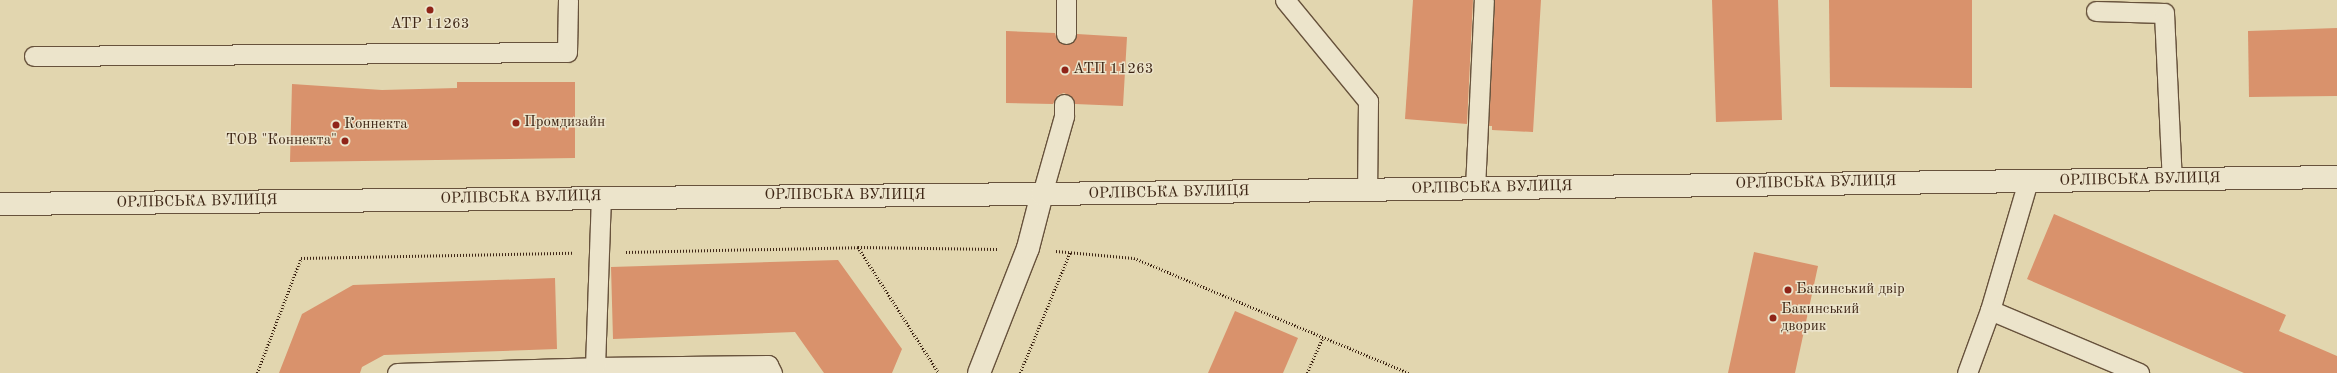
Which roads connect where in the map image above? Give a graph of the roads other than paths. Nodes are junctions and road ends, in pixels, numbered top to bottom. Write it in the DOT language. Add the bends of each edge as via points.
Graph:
graph roads {
  1 [pos="568,0"];
  2 [pos="1066,0"];
  3 [pos="1285,0"];
  4 [pos="1484,0"];
  5 [pos="2096,11"];
  6 [pos="1066,34"];
  7 [pos="34,56"];
  8 [pos="1064,104"];
  9 [pos="2337,177"];
  10 [pos="2172,180"];
  11 [pos="2028,181"];
  12 [pos="1475,188"];
  13 [pos="1367,190"];
  14 [pos="1042,194"];
  15 [pos="601,197"];
  16 [pos="0,204"];
  17 [pos="1990,310"];
  18 [pos="595,367"];
  19 [pos="397,373"];
  20 [pos="772,373"];
  21 [pos="979,373"];
  22 [pos="1967,373"];
  23 [pos="2139,373"];
  1 -- 7 [label="lane" via="567,52"];
  2 -- 6 [label="lane"];
  3 -- 13 [label="lane" via="1368,101"];
  4 -- 12 [label="lane"];
  5 -- 10 [label="lane" via="2164,13"];
  8 -- 14 [label="lane" via="1064,116"];
  9 -- 10 [label="street, ОРЛІВСЬКА ВУЛИЦЯ"];
  10 -- 11 [label="street, ОРЛІВСЬКА ВУЛИЦЯ"];
  11 -- 12 [label="street, ОРЛІВСЬКА ВУЛИЦЯ"];
  11 -- 17 [label="lane"];
  12 -- 13 [label="street, ОРЛІВСЬКА ВУЛИЦЯ"];
  13 -- 14 [label="street, ОРЛІВСЬКА ВУЛИЦЯ"];
  14 -- 15 [label="street, ОРЛІВСЬКА ВУЛИЦЯ"];
  14 -- 21 [label="street" via="1028,248"];
  15 -- 16 [label="street, ОРЛІВСЬКА ВУЛИЦЯ"];
  15 -- 18 [label="lane"];
  17 -- 22 [label="lane"];
  17 -- 23 [label="lane"];
  18 -- 19 [label="lane"];
  18 -- 20 [label="lane" via="768,365"];
}
